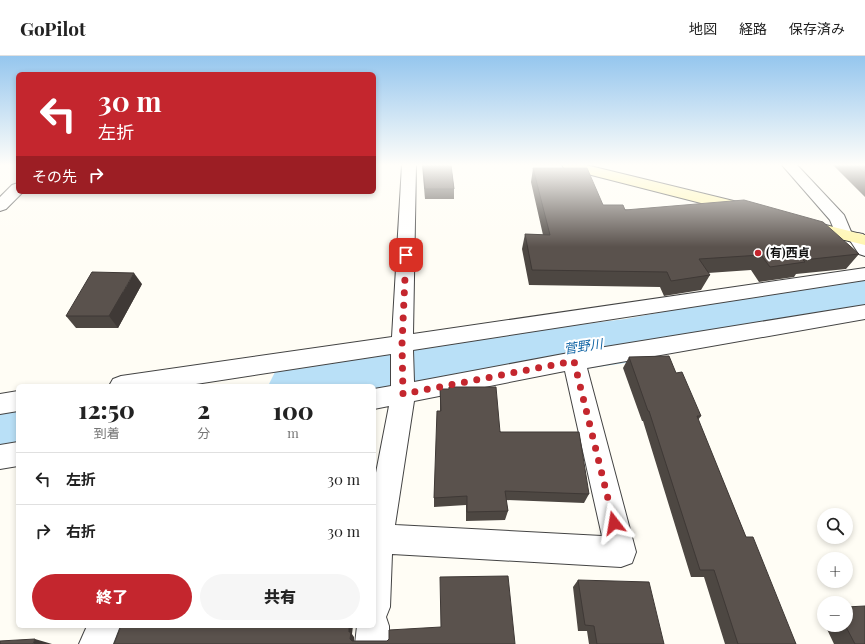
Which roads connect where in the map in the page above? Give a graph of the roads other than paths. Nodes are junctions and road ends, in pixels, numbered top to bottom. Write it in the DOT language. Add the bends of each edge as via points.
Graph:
graph roads {
  1 [pos="14,192"];
  2 [pos="408,192"];
  3 [pos="676,192"];
  4 [pos="814,192"];
  5 [pos="0,206"];
  6 [pos="760,214"];
  7 [pos="790,221"];
  8 [pos="858,241"];
  9 [pos="865,274"];
  10 [pos="865,312"];
  11 [pos="574,361"];
  12 [pos="403,371"];
  13 [pos="159,384"];
  14 [pos="376,397"];
  15 [pos="16,401"];
  16 [pos="0,404"];
  17 [pos="16,454"];
  18 [pos="0,457"];
  19 [pos="376,538"];
  20 [pos="103,628"];
  21 [pos="373,628"];
  22 [pos="96,644"];
  23 [pos="372,644"];
  1 -- 5 [label="street"];
  2 -- 12 [label="street"];
  3 -- 6 [label="main road"];
  4 -- 8 [label="street"];
  7 -- 8 [label="main road"];
  9 -- 12 [label="street"];
  10 -- 11 [label="street"];
  11 -- 12 [label="street"];
  11 -- 19 [label="street" via="621,552"];
  12 -- 13 [label="street"];
  12 -- 14 [label="street"];
  12 -- 19 [label="street"];
  15 -- 16 [label="street"];
  17 -- 18 [label="street"];
  20 -- 22 [label="street"];
  21 -- 23 [label="street"];
}
